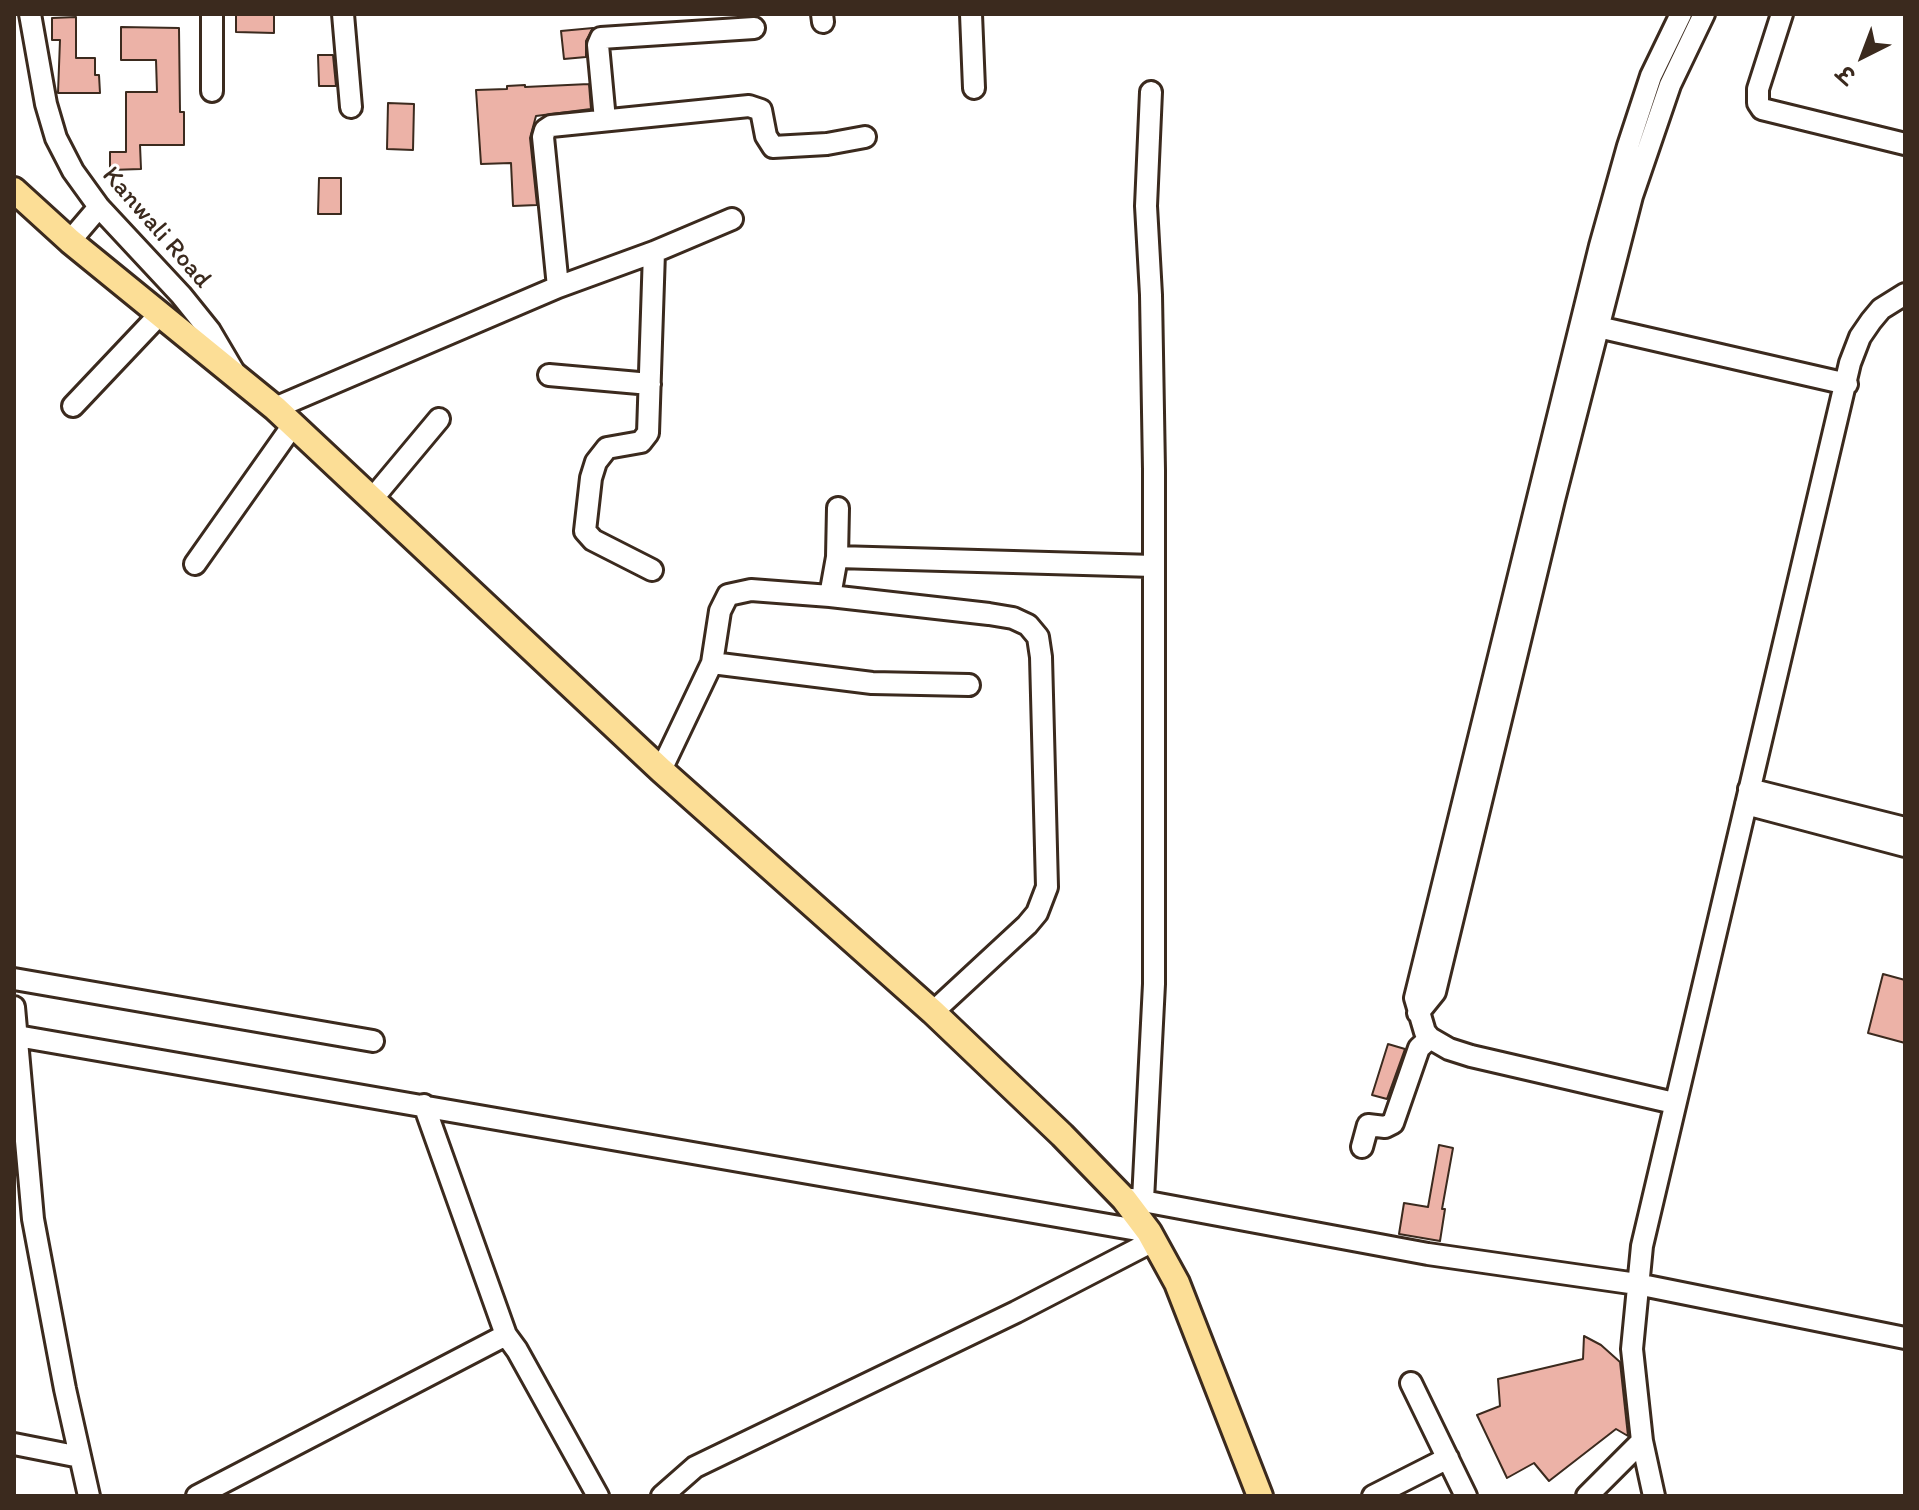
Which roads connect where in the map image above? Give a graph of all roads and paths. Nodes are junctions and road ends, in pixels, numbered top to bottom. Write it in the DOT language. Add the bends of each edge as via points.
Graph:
graph roads {
  1 [pos="30,14"];
  2 [pos="212,14"];
  3 [pos="343,14"];
  4 [pos="971,14"];
  5 [pos="1681,14"];
  6 [pos="1704,14"];
  7 [pos="1782,14"];
  8 [pos="754,28"];
  9 [pos="974,88"];
  10 [pos="212,91"];
  11 [pos="1151,92"];
  12 [pos="351,107"];
  13 [pos="605,120"];
  14 [pos="865,137"];
  15 [pos="1905,144"];
  16 [pos="14,190"];
  17 [pos="99,207"];
  18 [pos="732,219"];
  19 [pos="70,241"];
  20 [pos="654,252"];
  21 [pos="558,287"];
  22 [pos="1905,294"];
  23 [pos="160,314"];
  24 [pos="1589,325"];
  25 [pos="549,375"];
  26 [pos="237,376"];
  27 [pos="650,384"];
  28 [pos="1847,384"];
  29 [pos="73,406"];
  30 [pos="275,408"];
  31 [pos="439,419"];
  32 [pos="293,425"];
  33 [pos="373,498"];
  34 [pos="838,508"];
  35 [pos="837,557"];
  36 [pos="195,564"];
  37 [pos="1154,566"];
  38 [pos="652,570"];
  39 [pos="830,596"];
  40 [pos="712,663"];
  41 [pos="969,685"];
  42 [pos="661,770"];
  43 [pos="1748,797"];
  44 [pos="1905,828"];
  45 [pos="1905,846"];
  46 [pos="14,979"];
  47 [pos="14,1007"];
  48 [pos="933,1012"];
  49 [pos="17,1036"];
  50 [pos="1430,1038"];
  51 [pos="373,1041"];
  52 [pos="1674,1103"];
  53 [pos="424,1105"];
  54 [pos="1362,1147"];
  55 [pos="1133,1199"];
  56 [pos="1151,1236"];
  57 [pos="1637,1284"];
  58 [pos="506,1335"];
  59 [pos="1905,1338"];
  60 [pos="1411,1383"];
  61 [pos="1642,1441"];
  62 [pos="14,1444"];
  63 [pos="80,1457"];
  64 [pos="1448,1458"];
  65 [pos="1597,1493"];
  66 [pos="89,1496"];
  67 [pos="197,1496"];
  68 [pos="598,1496"];
  69 [pos="662,1496"];
  70 [pos="1260,1496"];
  71 [pos="1373,1496"];
  72 [pos="1466,1496"];
  73 [pos="1654,1496"];
  1 -- 17 [label="street, Kanwali Road" via="56,138"];
  2 -- 10 [label="street"];
  3 -- 12 [label="street"];
  4 -- 9 [label="street"];
  5 -- 24 [label="street" via="1651,76 1628,146"];
  6 -- 24 [label="street" via="1670,85"];
  7 -- 15 [label="street" via="1758,89 1762,109"];
  8 -- 13 [label="street" via="601,38"];
  11 -- 37 [label="street" via="1146,206"];
  13 -- 14 [label="street" via="749,106 761,110 773,147"];
  13 -- 21 [label="street" via="551,126 543,137"];
  16 -- 19 [label="main road"];
  17 -- 19 [label="street"];
  17 -- 26 [label="street, Kanwali Road" via="181,295"];
  18 -- 20 [label="street"];
  19 -- 23 [label="main road"];
  20 -- 21 [label="street"];
  20 -- 27 [label="street"];
  21 -- 30 [label="street"];
  22 -- 28 [label="street" via="1881,309 1860,337"];
  23 -- 26 [label="main road"];
  23 -- 29 [label="street"];
  24 -- 28 [label="street"];
  24 -- 50 [label="street" via="1435,992 1418,1013"];
  25 -- 27 [label="street"];
  26 -- 30 [label="main road"];
  27 -- 38 [label="street" via="646,439 607,448 596,462 585,531"];
  28 -- 43 [label="street"];
  30 -- 32 [label="main road"];
  31 -- 33 [label="street"];
  32 -- 33 [label="main road"];
  32 -- 36 [label="street"];
  33 -- 42 [label="main road"];
  34 -- 35 [label="street"];
  35 -- 37 [label="street"];
  35 -- 39 [label="street"];
  37 -- 55 [label="street" via="1154,1025"];
  39 -- 40 [label="street" via="751,590 728,595 720,611"];
  39 -- 48 [label="street" via="1013,618 1038,637 1047,887 1027,925"];
  40 -- 41 [label="street" via="872,683"];
  40 -- 42 [label="street"];
  42 -- 48 [label="main road"];
  43 -- 44 [label="street"];
  43 -- 45 [label="street"];
  43 -- 52 [label="street"];
  46 -- 51 [label="street"];
  47 -- 49 [label="street"];
  48 -- 55 [label="main road"];
  49 -- 53 [label="street"];
  49 -- 63 [label="street" via="33,1219"];
  50 -- 52 [label="street" via="1471,1056"];
  50 -- 54 [label="street" via="1419,1048 1393,1123 1368,1125"];
  52 -- 57 [label="street"];
  53 -- 56 [label="street"];
  53 -- 58 [label="street"];
  55 -- 56 [label="main road"];
  55 -- 57 [label="street" via="1428,1254"];
  56 -- 69 [label="street" via="1016,1312 695,1467"];
  56 -- 70 [label="main road" via="1177,1283"];
  57 -- 59 [label="street"];
  57 -- 61 [label="street" via="1632,1349"];
  58 -- 67 [label="street"];
  58 -- 68 [label="street"];
  60 -- 64 [label="street"];
  61 -- 65 [label="street"];
  61 -- 73 [label="street"];
  62 -- 63 [label="street"];
  63 -- 66 [label="street"];
  64 -- 71 [label="street"];
  64 -- 72 [label="street"];
}
